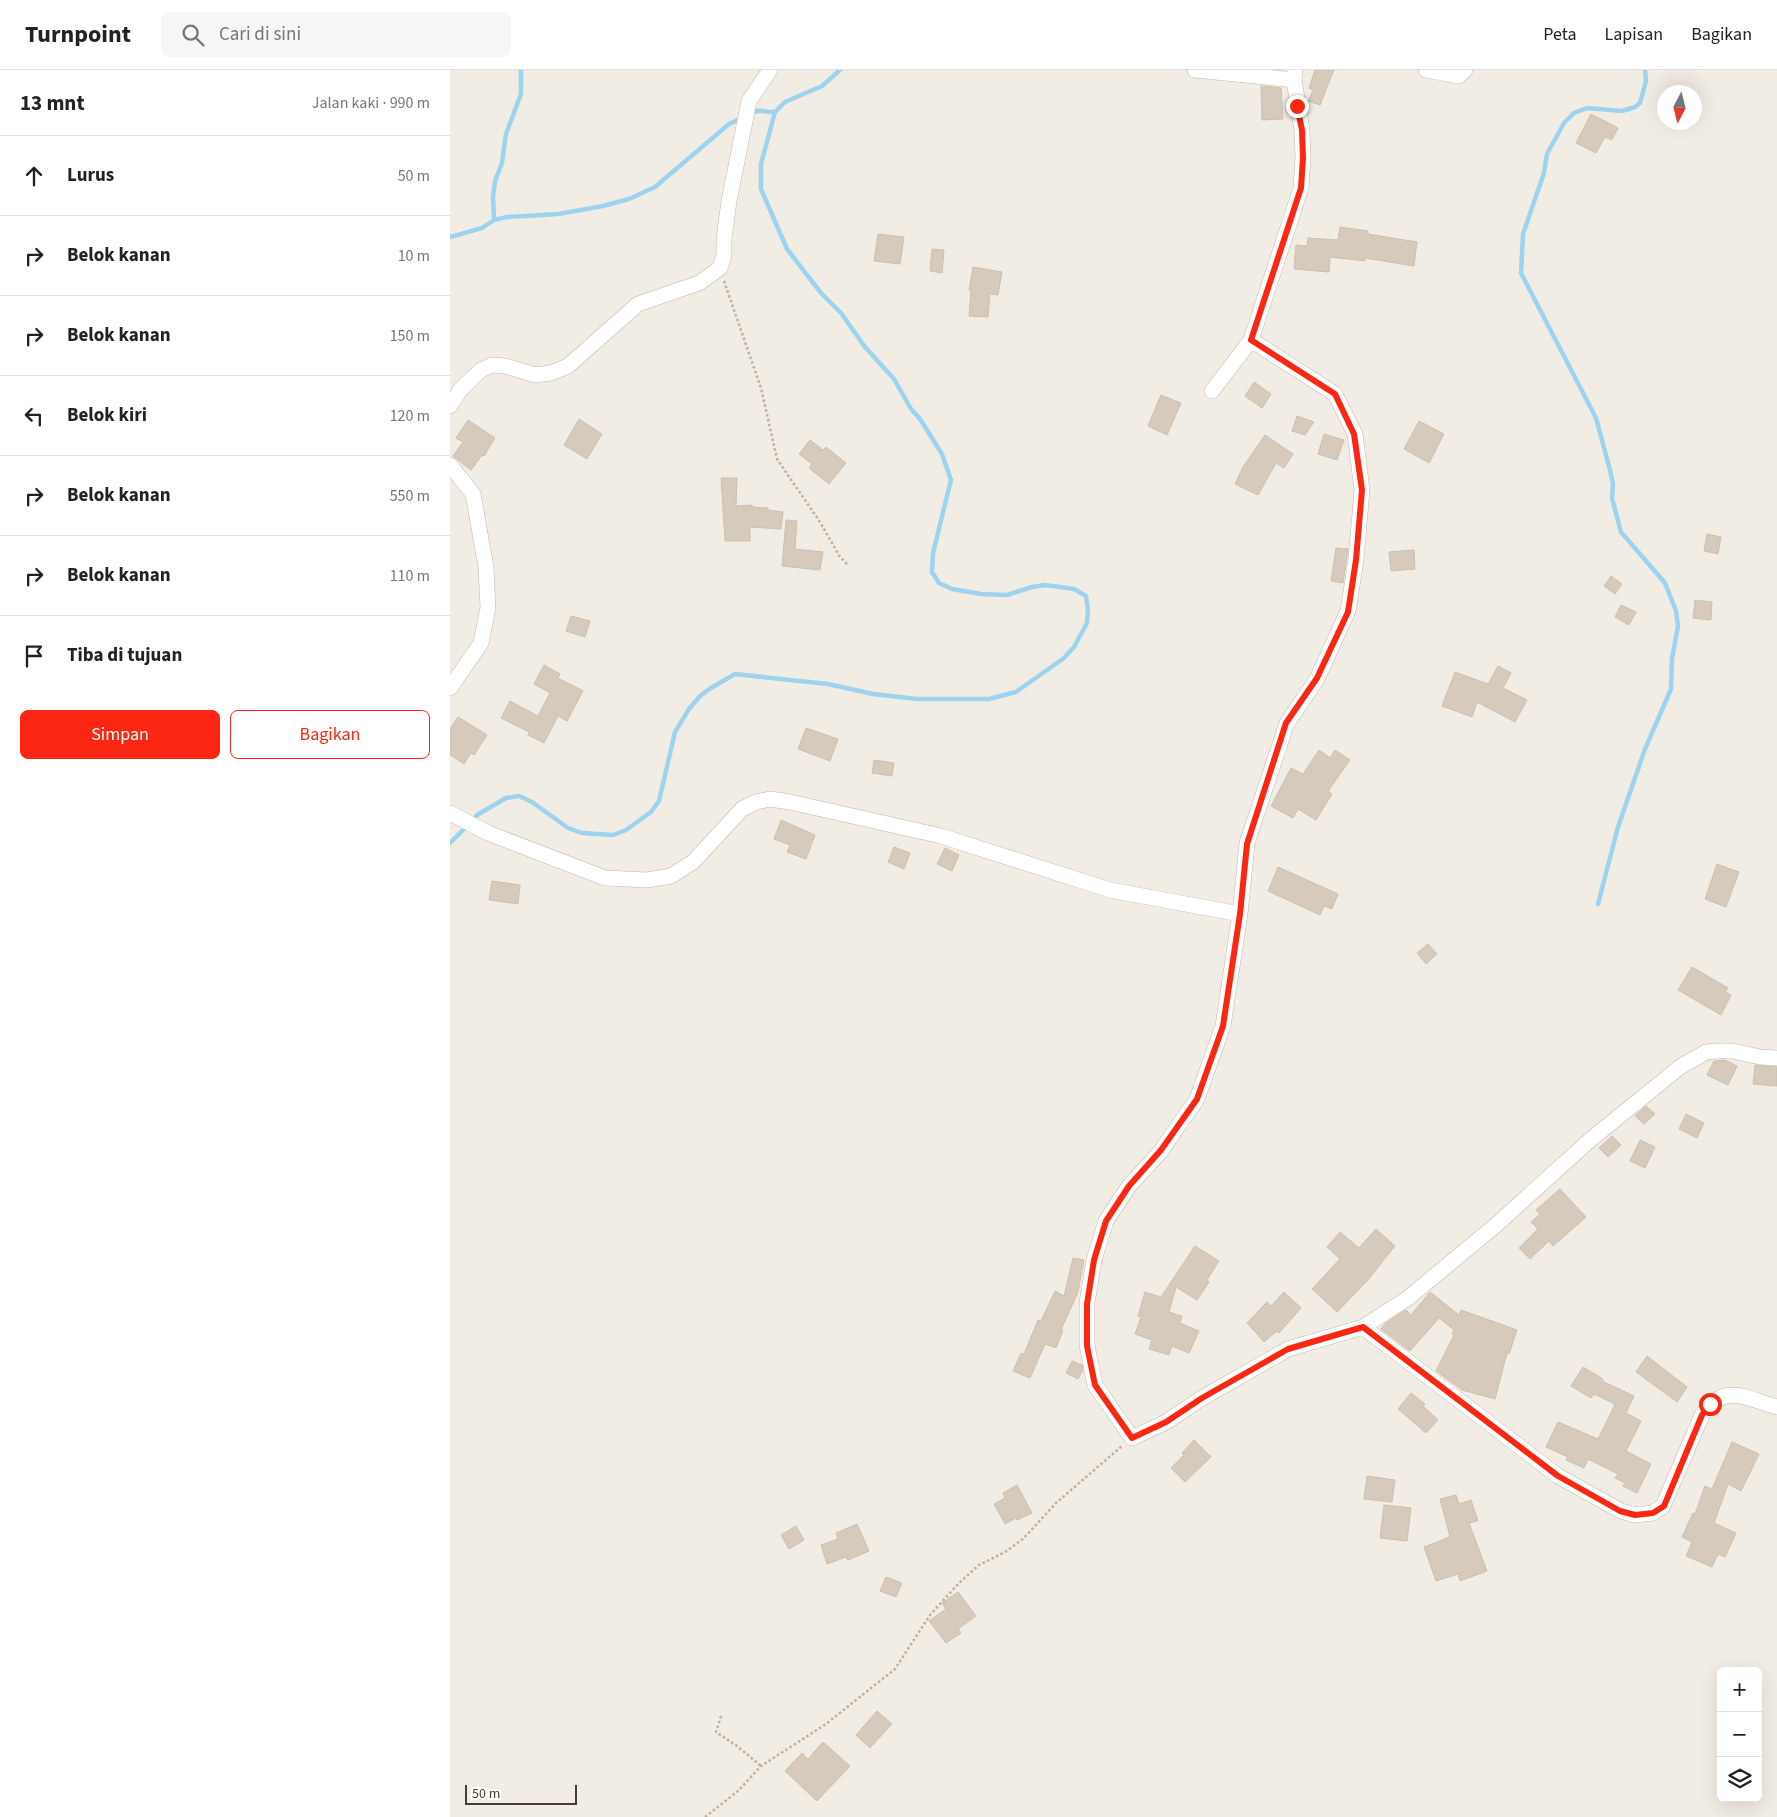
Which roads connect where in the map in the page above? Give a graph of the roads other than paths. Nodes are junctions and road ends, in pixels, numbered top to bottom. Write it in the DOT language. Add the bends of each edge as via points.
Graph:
graph roads {
  1 [pos="770,70"];
  2 [pos="1195,70"];
  3 [pos="1426,70"];
  4 [pos="1465,70"];
  5 [pos="1294,75"];
  6 [pos="1251,340"];
  7 [pos="1212,391"];
  8 [pos="450,406"];
  9 [pos="450,465"];
  10 [pos="450,688"];
  11 [pos="451,813"];
  12 [pos="1240,914"];
  13 [pos="1777,1058"];
  14 [pos="1363,1327"];
  15 [pos="1777,1407"];
  1 -- 8 [label="street" via="749,101 729,201 720,268 699,283 638,304 568,366 535,375 492,365 481,370"];
  2 -- 5 [label="street"];
  3 -- 4 [label="street" via="1459,76"];
  5 -- 6 [label="street" via="1302,130 1301,188"];
  6 -- 7 [label="street"];
  6 -- 12 [label="street" via="1335,394 1354,434 1362,490 1348,612 1317,678 1286,723 1247,844"];
  9 -- 10 [label="street" via="473,494 486,567 488,608 481,643"];
  11 -- 12 [label="street" via="488,833 605,878 647,880 671,876 693,862 742,809 770,799 941,836 1110,890"];
  12 -- 14 [label="street" via="1223,1026 1197,1099 1106,1221 1094,1260 1087,1304 1087,1346 1095,1385 1132,1438 1166,1422 1288,1349"];
  13 -- 14 [label="street" via="1733,1051 1706,1052 1680,1067 1590,1140 1408,1298"];
  14 -- 15 [label="street" via="1558,1476 1620,1511 1635,1515 1653,1513 1664,1506 1702,1415 1720,1396 1735,1394"];
}
